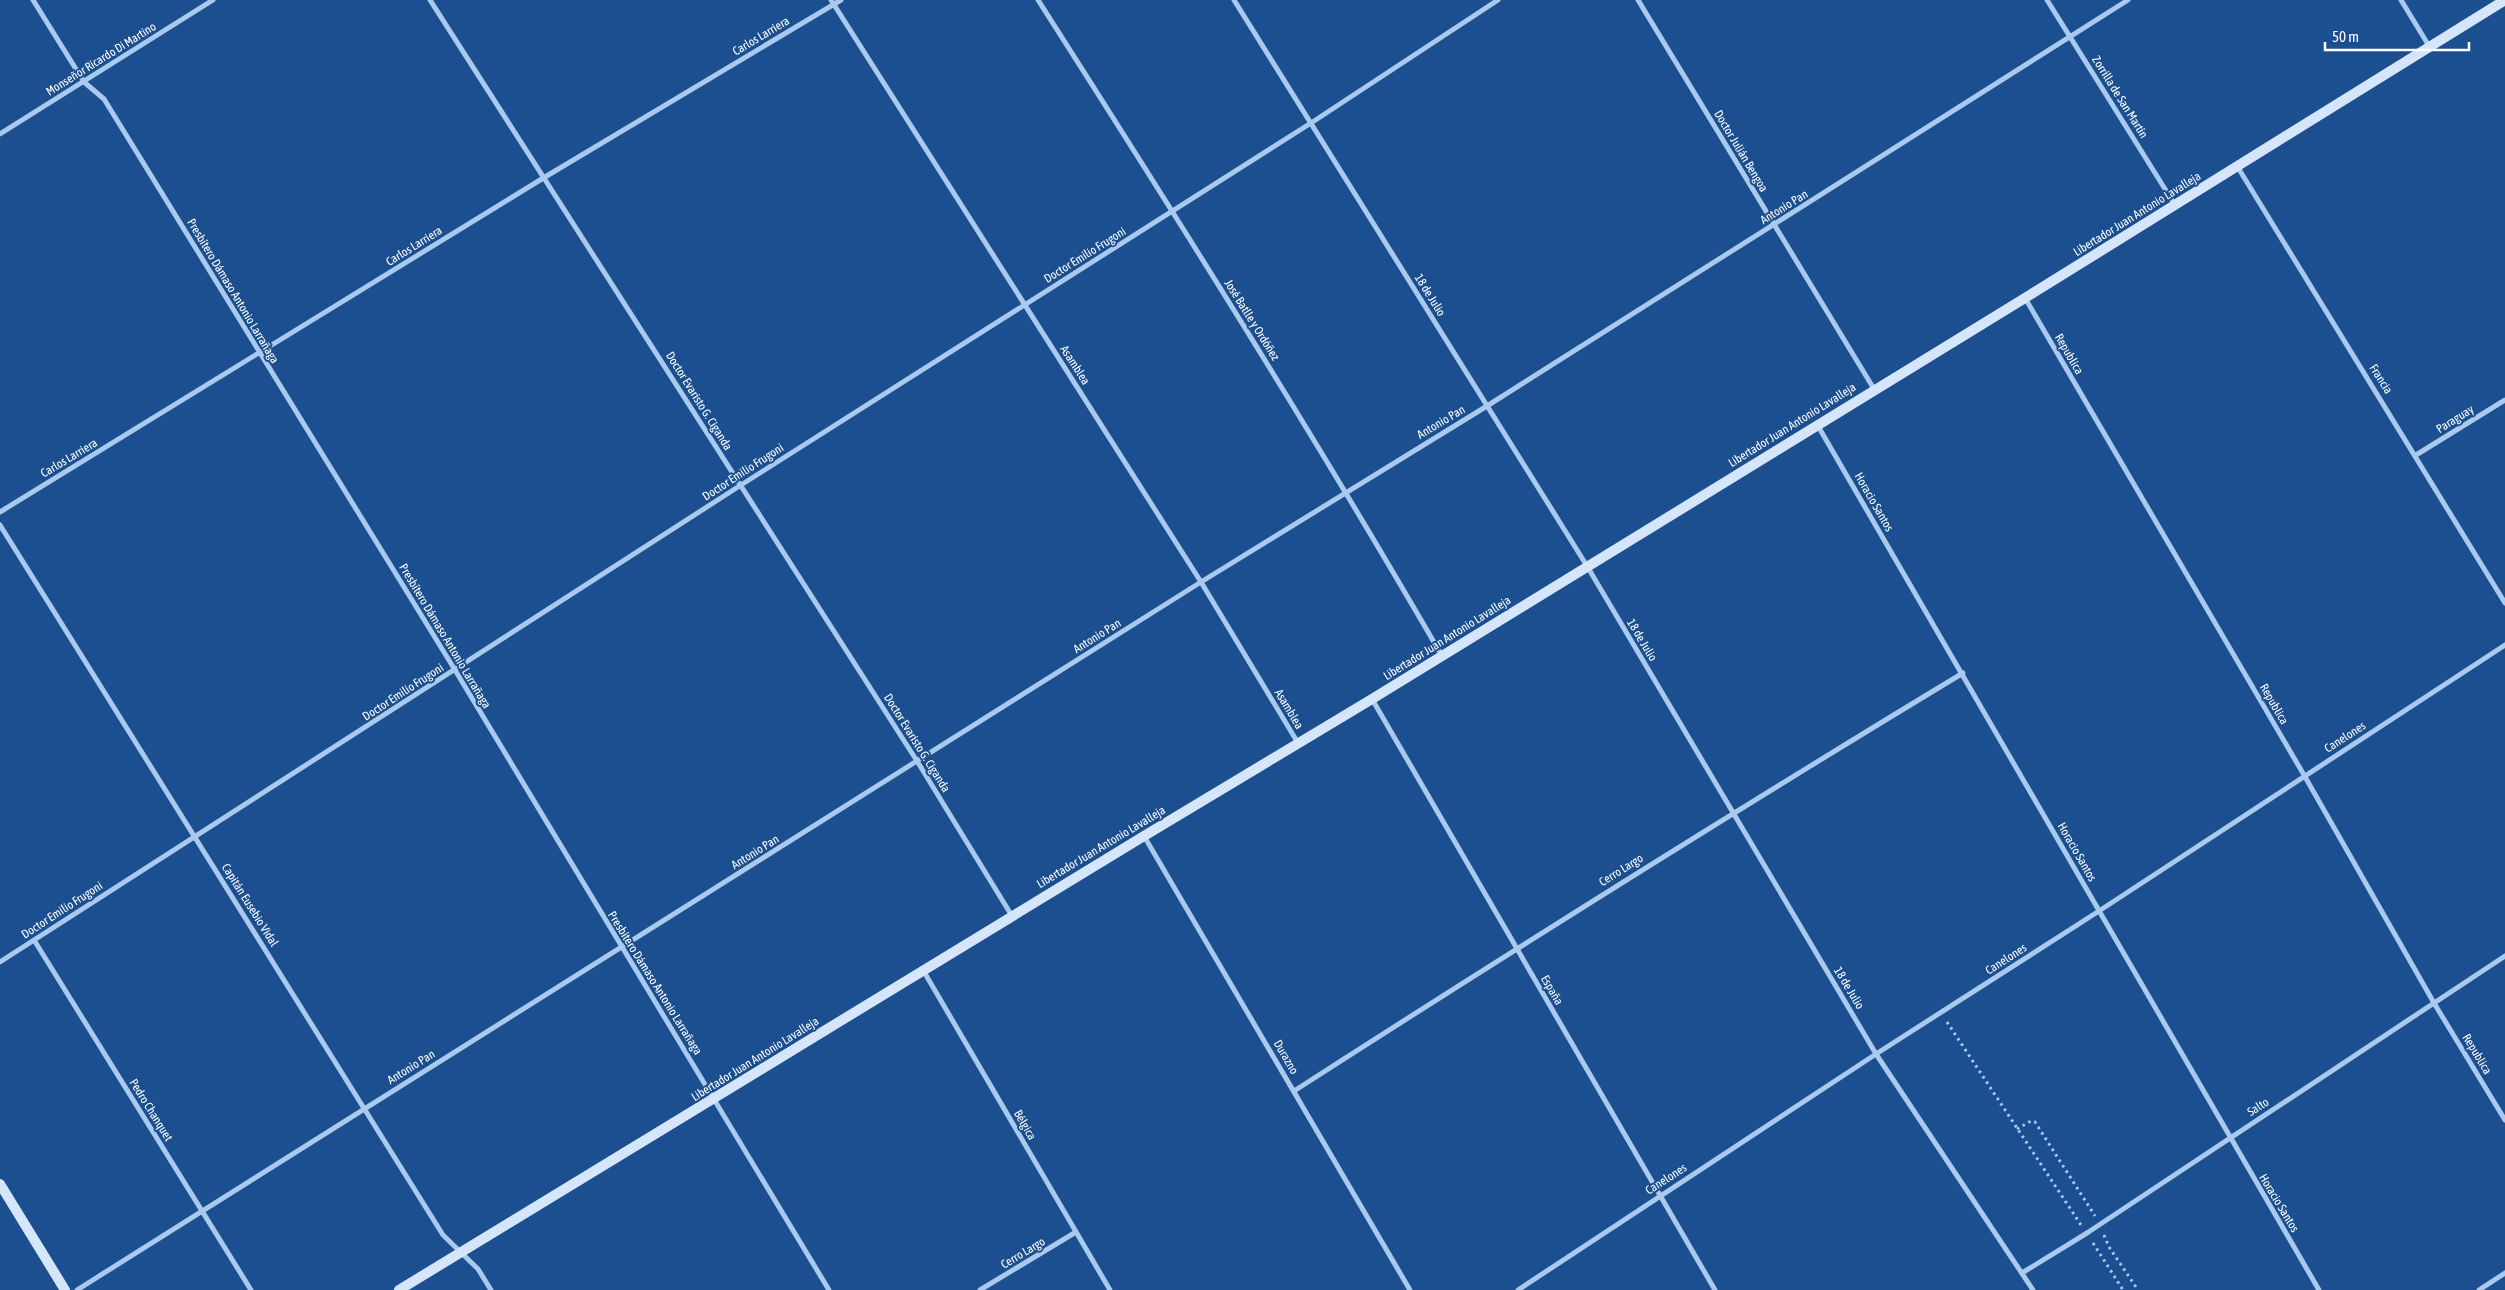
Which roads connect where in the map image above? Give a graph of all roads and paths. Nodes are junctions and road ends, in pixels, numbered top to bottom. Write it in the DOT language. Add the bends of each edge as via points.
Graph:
graph roads {
  1 [pos="34,0"];
  2 [pos="212,0"];
  3 [pos="430,0"];
  4 [pos="841,0"];
  5 [pos="1038,0"];
  6 [pos="1234,0"];
  7 [pos="1498,0"];
  8 [pos="1638,0"];
  9 [pos="2047,0"];
  10 [pos="2128,0"];
  11 [pos="2401,0"];
  12 [pos="2504,0"];
  13 [pos="832,2"];
  14 [pos="2070,37"];
  15 [pos="2429,46"];
  16 [pos="84,82"];
  17 [pos="1311,124"];
  18 [pos="0,134"];
  19 [pos="2237,166"];
  20 [pos="545,177"];
  21 [pos="2175,205"];
  22 [pos="1173,211"];
  23 [pos="1774,225"];
  24 [pos="2025,298"];
  25 [pos="1025,305"];
  26 [pos="260,354"];
  27 [pos="1874,389"];
  28 [pos="2505,400"];
  29 [pos="1487,406"];
  30 [pos="1817,424"];
  31 [pos="2416,455"];
  32 [pos="741,485"];
  33 [pos="1347,491"];
  34 [pos="0,512"];
  35 [pos="0,525"];
  36 [pos="1587,566"];
  37 [pos="1201,582"];
  38 [pos="2505,602"];
  39 [pos="2505,645"];
  40 [pos="1442,656"];
  41 [pos="455,670"];
  42 [pos="1963,673"];
  43 [pos="1372,699"];
  44 [pos="1298,743"];
  45 [pos="917,762"];
  46 [pos="2304,775"];
  47 [pos="1733,812"];
  48 [pos="1144,836"];
  49 [pos="196,837"];
  50 [pos="2099,911"];
  51 [pos="1012,916"];
  52 [pos="34,940"];
  53 [pos="1516,948"];
  54 [pos="621,949"];
  55 [pos="2505,956"];
  56 [pos="0,962"];
  57 [pos="923,970"];
  58 [pos="2434,1003"];
  59 [pos="1941,1013"];
  60 [pos="1876,1054"];
  61 [pos="1294,1091"];
  62 [pos="714,1099"];
  63 [pos="365,1107"];
  64 [pos="2505,1120"];
  65 [pos="2018,1129"];
  66 [pos="2229,1138"];
  67 [pos="0,1184"];
  68 [pos="1660,1195"];
  69 [pos="202,1212"];
  70 [pos="2100,1224"];
  71 [pos="1076,1232"];
  72 [pos="2087,1233"];
  73 [pos="461,1253"];
  74 [pos="2505,1273"];
  75 [pos="2022,1274"];
  76 [pos="65,1290"];
  77 [pos="77,1290"];
  78 [pos="251,1290"];
  79 [pos="399,1290"];
  80 [pos="491,1290"];
  81 [pos="829,1290"];
  82 [pos="980,1290"];
  83 [pos="1110,1290"];
  84 [pos="1410,1290"];
  85 [pos="1518,1290"];
  86 [pos="1715,1290"];
  87 [pos="2033,1290"];
  88 [pos="2123,1290"];
  89 [pos="2138,1290"];
  90 [pos="2319,1290"];
  91 [pos="2479,1290"];
  1 -- 16 [label="street, Presbítero Dámaso Antonio Larrañaga"];
  2 -- 16 [label="street, Monseñor Ricardo Di Martino"];
  3 -- 20 [label="street, Doctor Evaristo G. Ciganda"];
  4 -- 13 [label="street, Carlos Larriera"];
  5 -- 22 [label="street, José Batlle y Ordóñez"];
  6 -- 17 [label="street, 18 de Julio"];
  7 -- 17 [label="street, Doctor Emilio Frugoni"];
  8 -- 23 [label="street, Doctor Julián Bengoa"];
  9 -- 14 [label="street, Zorrilla de San Martín"];
  10 -- 14 [label="street, Antonio Pan"];
  11 -- 15 [label="street"];
  12 -- 15 [label="street, Libertador Juan Antonio Lavalleja"];
  13 -- 20 [label="street, Carlos Larriera"];
  13 -- 25 [label="street, Asamblea"];
  14 -- 21 [label="street, Zorrilla de San Martín"];
  14 -- 23 [label="street, Antonio Pan"];
  15 -- 19 [label="street, Libertador Juan Antonio Lavalleja"];
  16 -- 18 [label="street, Monseñor Ricardo Di Martino"];
  16 -- 26 [label="street, Presbítero Dámaso Antonio Larrañaga" via="104,99"];
  17 -- 22 [label="street, Doctor Emilio Frugoni"];
  17 -- 29 [label="street, 18 de Julio"];
  19 -- 21 [label="street, Libertador Juan Antonio Lavalleja"];
  19 -- 31 [label="street, Francia"];
  20 -- 26 [label="street, Carlos Larriera"];
  20 -- 32 [label="street, Doctor Evaristo G. Ciganda"];
  21 -- 24 [label="street, Libertador Juan Antonio Lavalleja"];
  22 -- 25 [label="street, Doctor Emilio Frugoni"];
  22 -- 33 [label="street, José Batlle y Ordóñez"];
  23 -- 27 [label="street, Doctor Julián Bengoa"];
  23 -- 29 [label="street, Antonio Pan"];
  24 -- 27 [label="street, Libertador Juan Antonio Lavalleja"];
  24 -- 46 [label="street, Republica"];
  25 -- 32 [label="street, Doctor Emilio Frugoni"];
  25 -- 37 [label="street, Asamblea"];
  26 -- 34 [label="street, Carlos Larriera"];
  26 -- 41 [label="street, Presbítero Dámaso Antonio Larrañaga"];
  27 -- 30 [label="street, Libertador Juan Antonio Lavalleja"];
  28 -- 31 [label="street, Paraguay"];
  29 -- 33 [label="street, Antonio Pan"];
  29 -- 36 [label="street, 18 de Julio"];
  30 -- 36 [label="street, Libertador Juan Antonio Lavalleja"];
  30 -- 42 [label="street, Horacio Santos"];
  31 -- 38 [label="street, Francia"];
  32 -- 41 [label="street, Doctor Emilio Frugoni"];
  32 -- 45 [label="street, Doctor Evaristo G. Ciganda"];
  33 -- 37 [label="street, Antonio Pan"];
  33 -- 40 [label="street, José Batlle y Ordóñez"];
  35 -- 49 [label="street, Capitán Eusebio Vidal"];
  36 -- 40 [label="street, Libertador Juan Antonio Lavalleja"];
  36 -- 47 [label="street, 18 de Julio"];
  37 -- 44 [label="street, Asamblea"];
  37 -- 45 [label="street, Antonio Pan"];
  39 -- 46 [label="street, Canelones"];
  40 -- 43 [label="street, Libertador Juan Antonio Lavalleja"];
  41 -- 49 [label="street, Doctor Emilio Frugoni"];
  41 -- 54 [label="street, Presbítero Dámaso Antonio Larrañaga"];
  42 -- 47 [label="street, Cerro Largo"];
  42 -- 50 [label="street, Horacio Santos"];
  43 -- 44 [label="street, Libertador Juan Antonio Lavalleja"];
  43 -- 53 [label="street, España"];
  44 -- 48 [label="street, Libertador Juan Antonio Lavalleja"];
  45 -- 51 [label="street, Doctor Evaristo G. Ciganda"];
  45 -- 54 [label="street, Antonio Pan"];
  46 -- 50 [label="street, Canelones"];
  46 -- 58 [label="street, Republica"];
  47 -- 53 [label="street, Cerro Largo"];
  47 -- 60 [label="street, 18 de Julio"];
  48 -- 51 [label="street, Libertador Juan Antonio Lavalleja"];
  48 -- 61 [label="street, Durazno"];
  49 -- 52 [label="street, Doctor Emilio Frugoni"];
  49 -- 63 [label="street, Capitán Eusebio Vidal"];
  50 -- 59 [label="street, Canelones"];
  50 -- 66 [label="street, Horacio Santos"];
  51 -- 57 [label="street, Libertador Juan Antonio Lavalleja"];
  52 -- 56 [label="street, Doctor Emilio Frugoni"];
  52 -- 69 [label="street, Pedro Chanquet"];
  53 -- 61 [label="street, Cerro Largo"];
  53 -- 68 [label="street, España"];
  54 -- 62 [label="street, Presbítero Dámaso Antonio Larrañaga"];
  54 -- 63 [label="street, Antonio Pan"];
  55 -- 58 [label="street, Salto"];
  57 -- 62 [label="street, Libertador Juan Antonio Lavalleja"];
  57 -- 71 [label="street, Bélgica"];
  58 -- 64 [label="street, Republica"];
  58 -- 66 [label="street, Salto"];
  59 -- 60 [label="street, Canelones"];
  59 -- 65 [label="path"];
  60 -- 68 [label="street, Canelones"];
  60 -- 75 [label="street, 18 de Julio"];
  61 -- 84 [label="street, Durazno"];
  62 -- 73 [label="street, Libertador Juan Antonio Lavalleja"];
  62 -- 81 [label="street, Presbítero Dámaso Antonio Larrañaga"];
  63 -- 69 [label="street, Antonio Pan"];
  63 -- 73 [label="street, Capitán Eusebio Vidal" via="443,1235"];
  65 -- 70 [label="path" via="2035,1122"];
  65 -- 72 [label="path"];
  66 -- 70 [label="street, Salto"];
  66 -- 90 [label="street, Horacio Santos"];
  67 -- 76 [label="street"];
  68 -- 85 [label="street, Canelones"];
  68 -- 86 [label="street, España"];
  69 -- 77 [label="street, Antonio Pan"];
  69 -- 78 [label="street, Pedro Chanquet"];
  70 -- 72 [label="street, Salto"];
  70 -- 89 [label="path" via="2109,1247"];
  71 -- 82 [label="street, Cerro Largo"];
  71 -- 83 [label="street, Bélgica"];
  72 -- 75 [label="street, Salto"];
  72 -- 88 [label="path"];
  73 -- 79 [label="street, Libertador Juan Antonio Lavalleja"];
  73 -- 80 [label="street, Capitán Eusebio Vidal" via="478,1269"];
  74 -- 91 [label="street"];
  75 -- 87 [label="street, 18 de Julio"];
}
